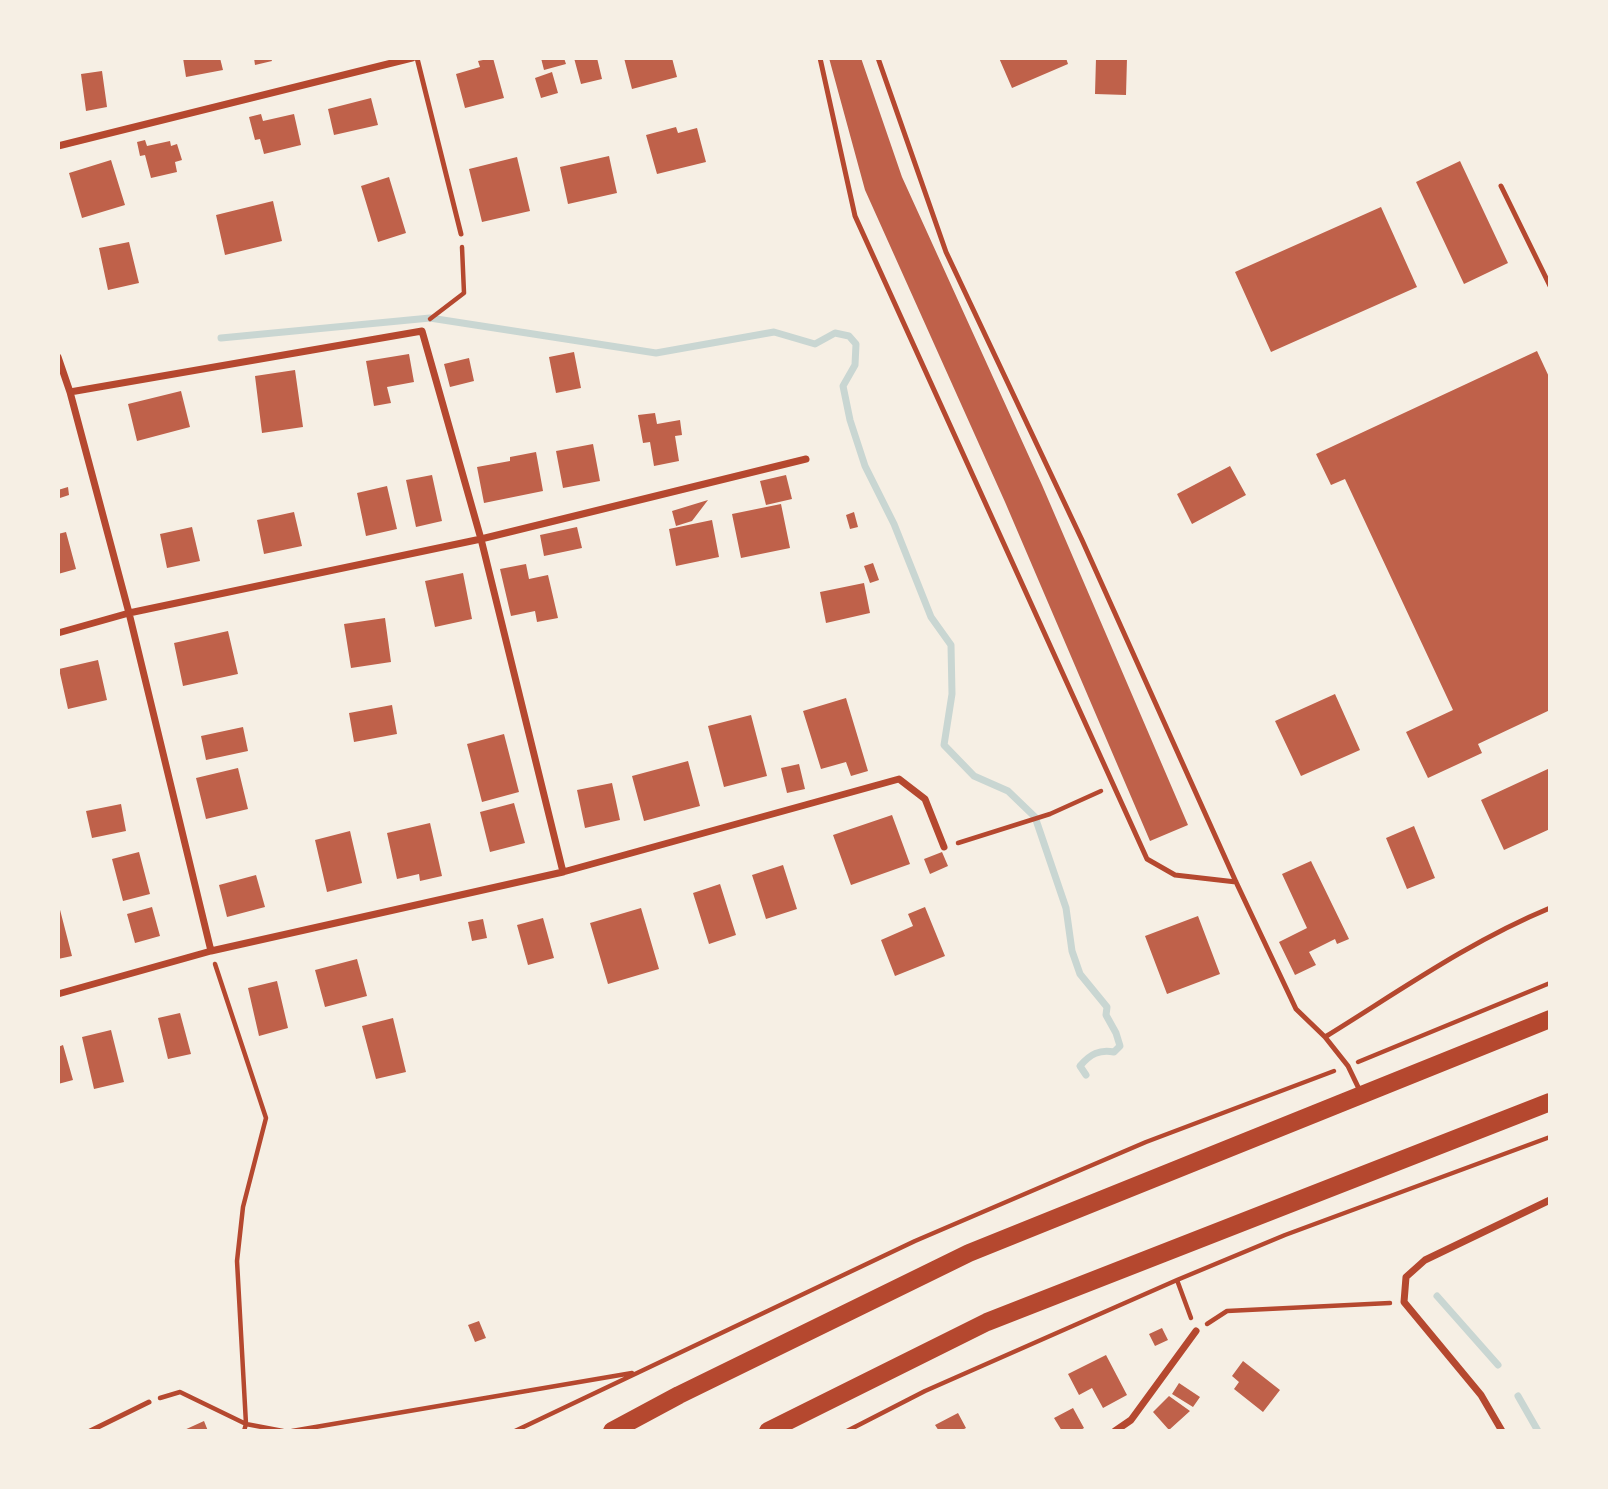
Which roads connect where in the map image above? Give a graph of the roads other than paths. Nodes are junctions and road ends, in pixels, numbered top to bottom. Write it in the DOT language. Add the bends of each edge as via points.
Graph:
graph roads {
  1 [pos="415,58"];
  2 [pos="820,58"];
  3 [pos="878,58"];
  4 [pos="379,62"];
  5 [pos="58,146"];
  6 [pos="1501,186"];
  7 [pos="461,234"];
  8 [pos="1550,286"];
  9 [pos="58,357"];
  10 [pos="60,374"];
  11 [pos="69,392"];
  12 [pos="806,459"];
  13 [pos="481,539"];
  14 [pos="129,613"];
  15 [pos="58,633"];
  16 [pos="944,847"];
  17 [pos="564,872"];
  18 [pos="1236,881"];
  19 [pos="1550,908"];
  20 [pos="211,951"];
  21 [pos="58,994"];
  22 [pos="1550,1019"];
  23 [pos="1325,1037"];
  24 [pos="1363,1095"];
  25 [pos="1550,1102"];
  26 [pos="1550,1200"];
  27 [pos="1196,1331"];
  28 [pos="149,1402"];
  29 [pos="90,1431"];
  30 [pos="612,1431"];
  31 [pos="768,1431"];
  32 [pos="1115,1431"];
  33 [pos="1502,1431"];
  1 -- 4 [label="street"];
  1 -- 7 [label="lane"];
  2 -- 18 [label="lane" via="855,216 1147,859 1175,875"];
  3 -- 18 [label="lane" via="946,252"];
  4 -- 5 [label="street"];
  6 -- 8 [label="lane"];
  9 -- 10 [label="street"];
  10 -- 11 [label="street"];
  11 -- 13 [label="street" via="422,331"];
  11 -- 14 [label="street"];
  12 -- 13 [label="street"];
  13 -- 14 [label="street"];
  13 -- 17 [label="street"];
  14 -- 15 [label="street"];
  14 -- 20 [label="street"];
  16 -- 17 [label="street" via="926,799 899,779"];
  17 -- 20 [label="street"];
  18 -- 23 [label="lane" via="1296,1009"];
  19 -- 23 [label="lane" via="1481,941"];
  20 -- 21 [label="street"];
  22 -- 24 [label="main road"];
  23 -- 24 [label="lane"];
  24 -- 30 [label="main road" via="969,1253"];
  25 -- 31 [label="main road" via="987,1322"];
  26 -- 33 [label="street" via="1425,1260 1406,1277 1404,1302 1481,1395"];
  27 -- 32 [label="street" via="1131,1420"];
  28 -- 29 [label="lane"];
}
